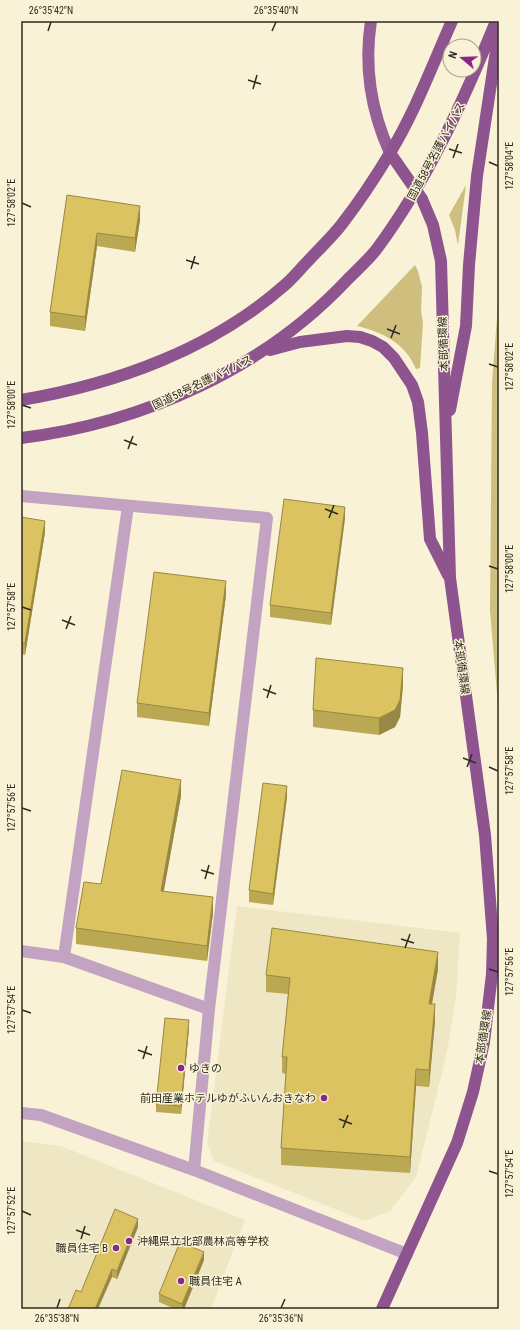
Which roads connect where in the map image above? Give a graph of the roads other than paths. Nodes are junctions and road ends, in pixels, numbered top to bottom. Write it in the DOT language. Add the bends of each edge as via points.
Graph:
graph roads {
  1 [pos="371,21"];
  2 [pos="452,21"];
  3 [pos="496,21"];
  4 [pos="499,31"];
  5 [pos="390,153"];
  6 [pos="417,190"];
  7 [pos="262,352"];
  8 [pos="21,400"];
  9 [pos="445,434"];
  10 [pos="21,438"];
  11 [pos="21,496"];
  12 [pos="128,506"];
  13 [pos="450,578"];
  14 [pos="21,951"];
  15 [pos="64,957"];
  16 [pos="209,1009"];
  17 [pos="21,1113"];
  18 [pos="194,1170"];
  19 [pos="408,1254"];
  20 [pos="382,1309"];
  1 -- 5 [label="main road, 本部循環線" via="369,75 382,135"];
  2 -- 5 [label="highway" via="411,114"];
  3 -- 6 [label="highway, 国道58号名護バイパス" via="458,111"];
  4 -- 9 [label="highway" via="477,176 466,326"];
  5 -- 6 [label="highway, 本部循環線"];
  5 -- 8 [label="highway" via="333,235 286,284 245,315 200,343 150,365 105,382"];
  6 -- 7 [label="highway, 国道58号名護バイパス" via="374,252 331,298"];
  6 -- 9 [label="highway, 本部循環線" via="433,225 441,261"];
  7 -- 10 [label="highway, 国道58号名護バイパス" via="189,391 145,410 91,426"];
  7 -- 13 [label="highway" via="300,342 347,336 372,341 394,358 412,385 418,402 430,539"];
  9 -- 13 [label="highway, 本部循環線"];
  11 -- 12 [label="street"];
  12 -- 15 [label="street"];
  12 -- 16 [label="street" via="267,518"];
  13 -- 19 [label="highway, 本部循環線" via="485,835 493,939 492,974 484,1042 473,1092 457,1143"];
  14 -- 15 [label="street"];
  15 -- 16 [label="street"];
  16 -- 18 [label="street"];
  17 -- 18 [label="street" via="40,1115"];
  18 -- 19 [label="street"];
  19 -- 20 [label="highway, 本部循環線"];
}
